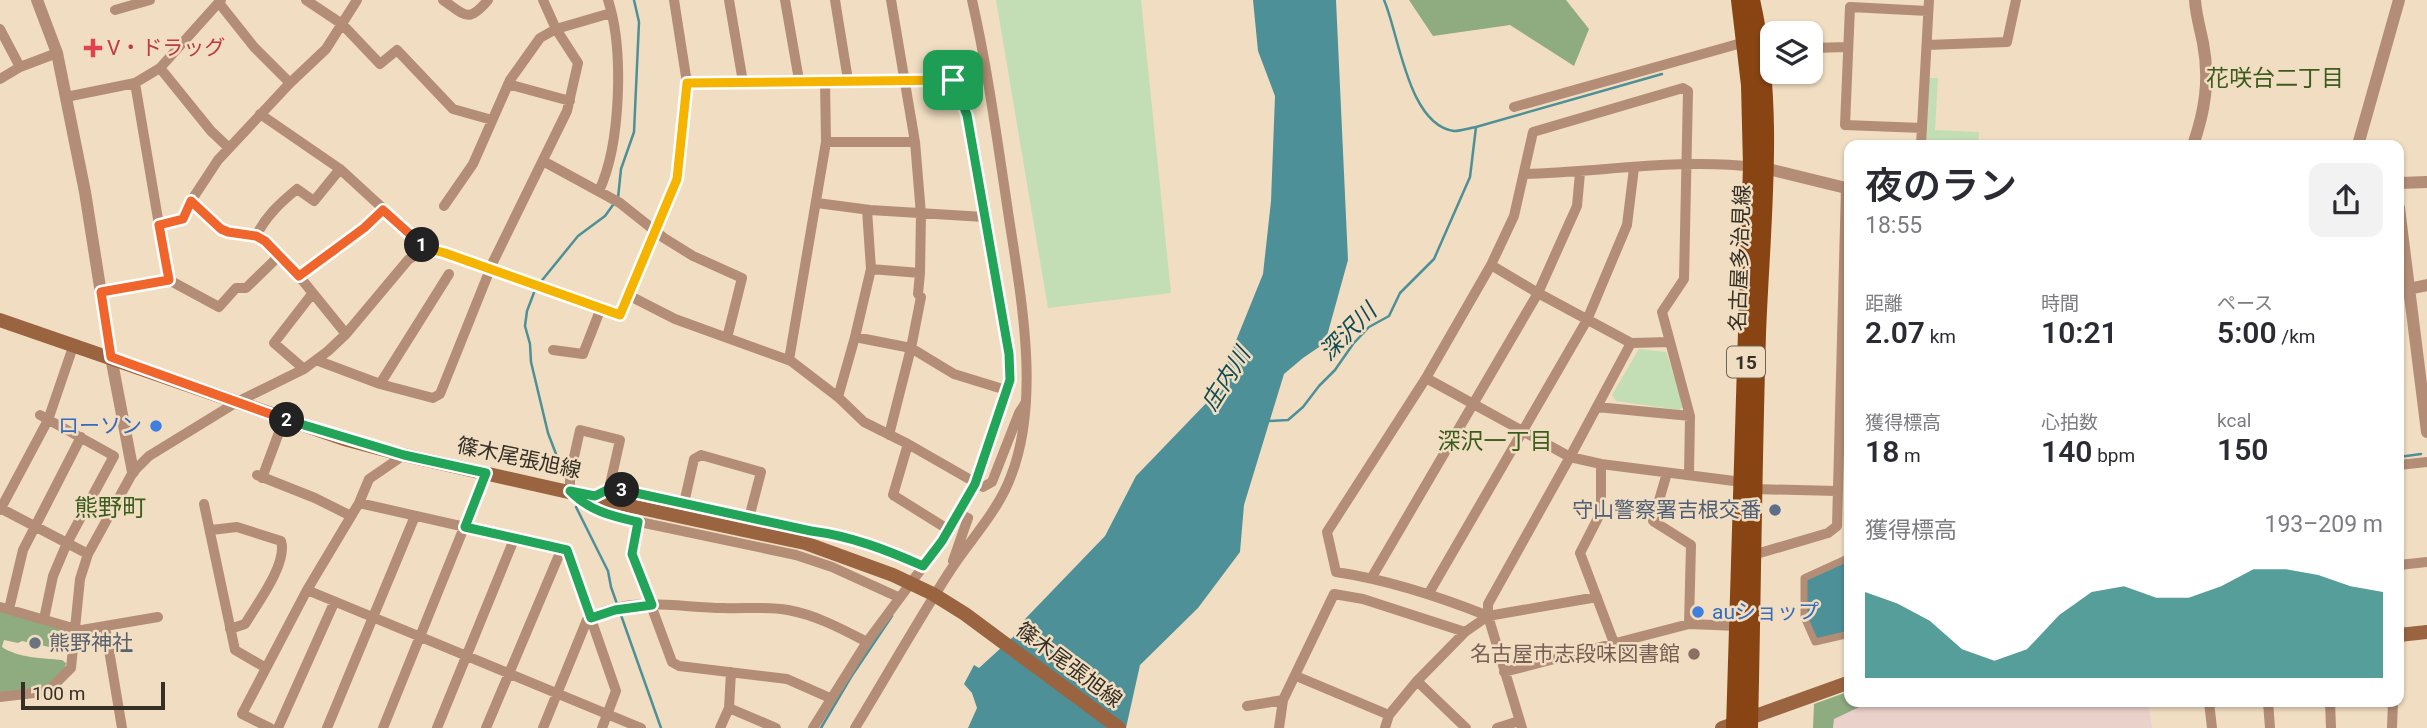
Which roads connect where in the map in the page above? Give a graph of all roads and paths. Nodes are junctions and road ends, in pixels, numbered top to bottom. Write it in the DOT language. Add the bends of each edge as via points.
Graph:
graph roads {
  1 [pos="37,0"];
  2 [pos="150,0"];
  3 [pos="306,0"];
  4 [pos="357,0"];
  5 [pos="443,0"];
  6 [pos="488,0"];
  7 [pos="543,0"];
  8 [pos="608,0"];
  9 [pos="674,0"];
  10 [pos="729,0"];
  11 [pos="785,0"];
  12 [pos="835,0"];
  13 [pos="891,0"];
  14 [pos="972,0"];
  15 [pos="1739,0"];
  16 [pos="1752,0"];
  17 [pos="2016,0"];
  18 [pos="2195,0"];
  19 [pos="2399,0"];
  20 [pos="220,1"];
  21 [pos="1929,5"];
  22 [pos="115,10"];
  23 [pos="611,13"];
  24 [pos="342,24"];
  25 [pos="1760,27"];
  26 [pos="0,29"];
  27 [pos="556,29"];
  28 [pos="1745,42"];
  29 [pos="1927,45"];
  30 [pos="1847,47"];
  31 [pos="1823,48"];
  32 [pos="57,53"];
  33 [pos="20,67"];
  34 [pos="160,68"];
  35 [pos="0,79"];
  36 [pos="799,80"];
  37 [pos="825,80"];
  38 [pos="848,80"];
  39 [pos="904,80"];
  40 [pos="743,82"];
  41 [pos="135,83"];
  42 [pos="290,83"];
  43 [pos="508,83"];
  44 [pos="687,83"];
  45 [pos="1765,84"];
  46 [pos="66,97"];
  47 [pos="570,101"];
  48 [pos="1514,107"];
  49 [pos="260,114"];
  50 [pos="492,120"];
  51 [pos="1922,128"];
  52 [pos="1921,140"];
  53 [pos="2195,140"];
  54 [pos="2359,140"];
  55 [pos="826,142"];
  56 [pos="915,142"];
  57 [pos="229,148"];
  58 [pos="543,161"];
  59 [pos="1687,164"];
  60 [pos="1758,167"];
  61 [pos="1634,168"];
  62 [pos="340,169"];
  63 [pos="1580,173"];
  64 [pos="1525,174"];
  65 [pos="2427,182"];
  66 [pos="2404,183"];
  67 [pos="1844,188"];
  68 [pos="598,191"];
  69 [pos="191,201"];
  70 [pos="817,203"];
  71 [pos="444,206"];
  72 [pos="383,210"];
  73 [pos="867,210"];
  74 [pos="921,214"];
  75 [pos="984,217"];
  76 [pos="159,225"];
  77 [pos="656,231"];
  78 [pos="256,236"];
  79 [pos="426,248"];
  80 [pos="279,256"];
  81 [pos="1491,265"];
  82 [pos="490,269"];
  83 [pos="870,269"];
  84 [pos="920,273"];
  85 [pos="449,274"];
  86 [pos="299,276"];
  87 [pos="169,280"];
  88 [pos="2427,285"];
  89 [pos="2404,290"];
  90 [pos="101,292"];
  91 [pos="1538,293"];
  92 [pos="312,294"];
  93 [pos="628,295"];
  94 [pos="601,309"];
  95 [pos="0,320"];
  96 [pos="1587,320"];
  97 [pos="346,334"];
  98 [pos="855,337"];
  99 [pos="727,338"];
  100 [pos="1670,342"];
  101 [pos="1630,343"];
  102 [pos="74,344"];
  103 [pos="911,348"];
  104 [pos="553,350"];
  105 [pos="111,357"];
  106 [pos="316,360"];
  107 [pos="789,360"];
  108 [pos="304,369"];
  109 [pos="1426,378"];
  110 [pos="380,384"];
  111 [pos="1006,390"];
  112 [pos="838,397"];
  113 [pos="237,402"];
  114 [pos="1026,402"];
  115 [pos="1474,404"];
  116 [pos="1597,407"];
  117 [pos="1690,416"];
  118 [pos="44,418"];
  119 [pos="284,419"];
  120 [pos="1522,432"];
  121 [pos="2427,432"];
  122 [pos="889,435"];
  123 [pos="81,437"];
  124 [pos="908,444"];
  125 [pos="1844,446"];
  126 [pos="404,455"];
  127 [pos="1570,457"];
  128 [pos="2427,462"];
  129 [pos="1601,464"];
  130 [pos="2404,464"];
  131 [pos="133,472"];
  132 [pos="1667,472"];
  133 [pos="486,473"];
  134 [pos="1689,474"];
  135 [pos="975,484"];
  136 [pos="1748,486"];
  137 [pos="609,489"];
  138 [pos="570,491"];
  139 [pos="1837,491"];
  140 [pos="595,496"];
  141 [pos="359,503"];
  142 [pos="684,503"];
  143 [pos="204,504"];
  144 [pos="0,509"];
  145 [pos="959,514"];
  146 [pos="351,516"];
  147 [pos="415,516"];
  148 [pos="749,517"];
  149 [pos="638,522"];
  150 [pos="34,525"];
  151 [pos="465,527"];
  152 [pos="211,530"];
  153 [pos="949,530"];
  154 [pos="515,537"];
  155 [pos="67,543"];
  156 [pos="562,548"];
  157 [pos="88,554"];
  158 [pos="1754,555"];
  159 [pos="1844,560"];
  160 [pos="2427,562"];
  161 [pos="2404,564"];
  162 [pos="923,566"];
  163 [pos="948,573"];
  164 [pos="1372,577"];
  165 [pos="307,590"];
  166 [pos="1429,593"];
  167 [pos="898,597"];
  168 [pos="1597,597"];
  169 [pos="334,603"];
  170 [pos="652,605"];
  171 [pos="5,608"];
  172 [pos="1488,616"];
  173 [pos="158,617"];
  174 [pos="373,617"];
  175 [pos="591,618"];
  176 [pos="44,620"];
  177 [pos="1689,624"];
  178 [pos="105,626"];
  179 [pos="1738,626"];
  180 [pos="230,629"];
  181 [pos="76,630"];
  182 [pos="1465,632"];
  183 [pos="2427,632"];
  184 [pos="2404,634"];
  185 [pos="1844,635"];
  186 [pos="419,636"];
  187 [pos="867,642"];
  188 [pos="1614,643"];
  189 [pos="466,656"];
  190 [pos="266,668"];
  191 [pos="731,672"];
  192 [pos="1504,672"];
  193 [pos="508,673"];
  194 [pos="1296,676"];
  195 [pos="1417,681"];
  196 [pos="1844,684"];
  197 [pos="557,693"];
  198 [pos="0,698"];
  199 [pos="830,698"];
  200 [pos="1283,700"];
  201 [pos="1247,706"];
  202 [pos="2210,707"];
  203 [pos="2269,707"];
  204 [pos="2330,707"];
  205 [pos="2393,707"];
  206 [pos="729,709"];
  207 [pos="608,714"];
  208 [pos="1389,715"];
  209 [pos="1520,724"];
  210 [pos="1738,725"];
  211 [pos="122,728"];
  212 [pos="270,728"];
  213 [pos="278,728"];
  214 [pos="327,728"];
  215 [pos="383,728"];
  216 [pos="437,728"];
  217 [pos="486,728"];
  218 [pos="542,728"];
  219 [pos="602,728"];
  220 [pos="641,728"];
  221 [pos="720,728"];
  222 [pos="776,728"];
  223 [pos="813,728"];
  224 [pos="855,728"];
  225 [pos="1119,728"];
  226 [pos="1279,728"];
  227 [pos="1385,728"];
  228 [pos="1466,728"];
  229 [pos="1497,728"];
  230 [pos="2213,728"];
  231 [pos="2270,728"];
  232 [pos="2331,728"];
  233 [pos="2392,728"];
  1 -- 32 [label="street"];
  2 -- 22 [label="street"];
  3 -- 24 [label="street"];
  4 -- 24 [label="street"];
  5 -- 6 [label="street" via="472,16"];
  7 -- 27 [label="street"];
  8 -- 23 [label="street"];
  9 -- 44 [label="street"];
  10 -- 40 [label="street"];
  11 -- 36 [label="street"];
  12 -- 38 [label="street"];
  13 -- 39 [label="street"];
  14 -- 114 [label="street" via="985,54 1024,324"];
  15 -- 28 [label="main road, 名古屋多治見線 / 15"];
  16 -- 25 [label="main road, 名古屋多治見線 / 15"];
  17 -- 29 [label="street" via="2007,42"];
  18 -- 53 [label="street" via="2207,95"];
  19 -- 54 [label="street"];
  20 -- 34 [label="street"];
  20 -- 42 [label="street" via="254,47"];
  21 -- 29 [label="street"];
  21 -- 30 [label="street" via="1850,7"];
  23 -- 27 [label="street"];
  23 -- 68 [label="street" via="617,59 615,125 607,172"];
  24 -- 42 [label="street" via="326,49"];
  24 -- 50 [label="street" via="380,64 397,51 453,109"];
  26 -- 33 [label="street"];
  27 -- 43 [label="street" via="540,38"];
  27 -- 47 [label="street" via="578,62"];
  28 -- 48 [label="street"];
  28 -- 60 [label="main road, 名古屋多治見線 / 15"];
  29 -- 51 [label="street"];
  30 -- 31 [label="street"];
  30 -- 51 [label="street" via="1845,125"];
  32 -- 33 [label="street"];
  32 -- 46 [label="street"];
  33 -- 35 [label="street"];
  34 -- 41 [label="street"];
  34 -- 57 [label="street"];
  36 -- 37 [label="street"];
  36 -- 40 [label="street"];
  37 -- 38 [label="street"];
  37 -- 55 [label="street"];
  38 -- 39 [label="street"];
  39 -- 56 [label="street"];
  39 -- 75 [label="street" via="953,80 967,115"];
  40 -- 44 [label="street"];
  41 -- 46 [label="street"];
  41 -- 76 [label="street"];
  42 -- 49 [label="street"];
  43 -- 47 [label="street"];
  43 -- 50 [label="street"];
  44 -- 77 [label="street" via="677,179"];
  45 -- 60 [label="main road, 名古屋多治見線 / 15"];
  46 -- 90 [label="street"];
  47 -- 58 [label="street"];
  49 -- 57 [label="street"];
  49 -- 62 [label="street"];
  50 -- 71 [label="street" via="473,164"];
  51 -- 52 [label="street"];
  55 -- 56 [label="street"];
  55 -- 70 [label="street"];
  56 -- 74 [label="street"];
  57 -- 69 [label="street"];
  58 -- 68 [label="street"];
  58 -- 82 [label="street"];
  59 -- 60 [label="street"];
  59 -- 61 [label="street"];
  59 -- 64 [label="street" via="1688,90 1683,88 1533,132"];
  59 -- 100 [label="street" via="1684,278 1662,312"];
  60 -- 67 [label="street"];
  60 -- 136 [label="main road, 名古屋多治見線 / 15"];
  61 -- 63 [label="street"];
  61 -- 96 [label="street" via="1627,225"];
  62 -- 72 [label="street"];
  62 -- 78 [label="street" via="314,201 297,189 263,222"];
  63 -- 64 [label="street"];
  63 -- 91 [label="street" via="1577,206"];
  64 -- 81 [label="street" via="1514,216"];
  65 -- 66 [label="street"];
  68 -- 77 [label="street"];
  69 -- 76 [label="street" via="183,219"];
  69 -- 78 [label="street" via="221,229"];
  70 -- 73 [label="street"];
  70 -- 107 [label="street"];
  72 -- 79 [label="street"];
  72 -- 86 [label="street"];
  73 -- 74 [label="street"];
  73 -- 83 [label="street"];
  74 -- 75 [label="street"];
  74 -- 84 [label="street"];
  75 -- 111 [label="street" via="1009,354"];
  76 -- 87 [label="street"];
  77 -- 93 [label="street"];
  77 -- 99 [label="street" via="693,256 742,278"];
  78 -- 80 [label="street"];
  79 -- 82 [label="street"];
  79 -- 97 [label="street" via="408,260"];
  80 -- 86 [label="street"];
  80 -- 87 [label="street" via="219,307"];
  81 -- 91 [label="street"];
  81 -- 109 [label="street"];
  82 -- 94 [label="street"];
  82 -- 110 [label="street" via="440,394 433,398"];
  83 -- 84 [label="street"];
  83 -- 98 [label="street"];
  84 -- 103 [label="street" via="921,297"];
  85 -- 110 [label="street"];
  86 -- 92 [label="street"];
  87 -- 90 [label="street"];
  88 -- 89 [label="street"];
  89 -- 121 [label="street"];
  90 -- 105 [label="street"];
  91 -- 96 [label="street"];
  91 -- 115 [label="street"];
  92 -- 97 [label="street"];
  92 -- 108 [label="street" via="274,343"];
  93 -- 94 [label="street" via="620,315"];
  93 -- 99 [label="street"];
  94 -- 104 [label="street" via="583,354"];
  95 -- 102 [label="main road, 篠木尾張旭線"];
  96 -- 101 [label="street"];
  96 -- 120 [label="street"];
  97 -- 106 [label="street"];
  98 -- 103 [label="street"];
  98 -- 112 [label="street"];
  99 -- 107 [label="street"];
  100 -- 101 [label="street"];
  100 -- 117 [label="street"];
  101 -- 116 [label="street"];
  102 -- 105 [label="main road, 篠木尾張旭線"];
  102 -- 118 [label="street"];
  103 -- 111 [label="street" via="954,374"];
  103 -- 122 [label="street"];
  105 -- 113 [label="main road, 篠木尾張旭線"];
  105 -- 131 [label="street"];
  106 -- 108 [label="street"];
  106 -- 110 [label="street"];
  107 -- 112 [label="street"];
  108 -- 113 [label="street"];
  109 -- 115 [label="street"];
  109 -- 164 [label="street" via="1327,532 1336,572"];
  111 -- 135 [label="street"];
  112 -- 122 [label="street" via="864,422"];
  113 -- 119 [label="main road, 篠木尾張旭線"];
  113 -- 131 [label="street" via="149,456"];
  114 -- 135 [label="street" via="992,482 983,487"];
  114 -- 163 [label="street" via="1011,477"];
  115 -- 120 [label="street"];
  115 -- 164 [label="street"];
  116 -- 117 [label="street"];
  116 -- 127 [label="street"];
  117 -- 134 [label="street"];
  118 -- 123 [label="street"];
  118 -- 144 [label="street"];
  119 -- 126 [label="main road, 篠木尾張旭線"];
  119 -- 146 [label="street" via="260,476"];
  120 -- 127 [label="street"];
  120 -- 166 [label="street"];
  122 -- 124 [label="street"];
  123 -- 150 [label="street"];
  123 -- 155 [label="street" via="114,456"];
  124 -- 135 [label="street"];
  124 -- 153 [label="street" via="893,495"];
  125 -- 139 [label="street"];
  126 -- 133 [label="main road, 篠木尾張旭線"];
  126 -- 141 [label="street" via="369,479"];
  127 -- 129 [label="street"];
  127 -- 172 [label="street" via="1488,604"];
  128 -- 130 [label="street"];
  129 -- 132 [label="street"];
  129 -- 168 [label="street" via="1601,512 1580,553"];
  131 -- 157 [label="street"];
  132 -- 134 [label="street"];
  132 -- 177 [label="street" via="1653,521 1691,545"];
  133 -- 138 [label="main road, 篠木尾張旭線"];
  133 -- 151 [label="street"];
  134 -- 136 [label="street"];
  135 -- 145 [label="street"];
  136 -- 139 [label="street"];
  136 -- 158 [label="main road, 名古屋多治見線 / 15"];
  136 -- 179 [label="main road, 名古屋多治見線 / 15"];
  137 -- 138 [label="street" via="620,440 580,430"];
  137 -- 140 [label="street"];
  137 -- 142 [label="street"];
  138 -- 140 [label="main road, 篠木尾張旭線"];
  138 -- 149 [label="street" via="582,503"];
  139 -- 158 [label="street" via="1837,526 1828,533"];
  140 -- 225 [label="main road, 篠木尾張旭線, bridge" via="805,543 892,575 965,614"];
  141 -- 146 [label="street"];
  141 -- 147 [label="street"];
  142 -- 148 [label="street"];
  142 -- 148 [label="street" via="694,459 701,455 761,471"];
  143 -- 152 [label="street"];
  144 -- 150 [label="street"];
  145 -- 153 [label="street"];
  145 -- 163 [label="street" via="968,518"];
  146 -- 165 [label="street"];
  147 -- 151 [label="street"];
  147 -- 174 [label="street"];
  148 -- 162 [label="street" via="836,534"];
  149 -- 167 [label="street" via="796,555"];
  149 -- 170 [label="street" via="632,554"];
  150 -- 155 [label="street"];
  150 -- 171 [label="street"];
  151 -- 154 [label="street"];
  151 -- 186 [label="street"];
  152 -- 180 [label="street"];
  152 -- 180 [label="street" via="237,527 281,541 284,550 245,624"];
  153 -- 162 [label="street"];
  154 -- 156 [label="street"];
  154 -- 189 [label="street"];
  155 -- 157 [label="street"];
  155 -- 176 [label="street" via="53,576"];
  156 -- 175 [label="street" via="567,550"];
  156 -- 193 [label="street"];
  157 -- 181 [label="street" via="80,579"];
  158 -- 210 [label="main road, 名古屋多治見線 / 15"];
  159 -- 185 [label="street" via="1804,578 1804,617 1815,642"];
  160 -- 161 [label="street"];
  162 -- 167 [label="street"];
  163 -- 224 [label="street"];
  164 -- 166 [label="street"];
  165 -- 169 [label="street"];
  165 -- 190 [label="street"];
  166 -- 172 [label="street"];
  167 -- 187 [label="street"];
  168 -- 172 [label="street"];
  168 -- 188 [label="street"];
  169 -- 174 [label="street"];
  169 -- 213 [label="street"];
  170 -- 175 [label="street"];
  170 -- 187 [label="street" via="787,610 825,621"];
  170 -- 191 [label="street" via="672,662"];
  171 -- 176 [label="street"];
  172 -- 182 [label="street"];
  172 -- 192 [label="street"];
  173 -- 178 [label="street"];
  174 -- 186 [label="street"];
  174 -- 214 [label="street"];
  175 -- 197 [label="street"];
  175 -- 207 [label="street" via="616,691"];
  176 -- 181 [label="street"];
  177 -- 179 [label="street"];
  177 -- 188 [label="street"];
  178 -- 181 [label="street"];
  178 -- 211 [label="street"];
  179 -- 210 [label="main road, 名古屋多治見線 / 15"];
  180 -- 190 [label="street" via="235,650"];
  181 -- 198 [label="street" via="74,661 58,683 42,692"];
  182 -- 194 [label="street" via="1334,594"];
  182 -- 195 [label="street"];
  183 -- 184 [label="main road"];
  186 -- 189 [label="street"];
  186 -- 215 [label="street"];
  187 -- 199 [label="street"];
  188 -- 192 [label="street"];
  189 -- 193 [label="street"];
  189 -- 216 [label="street"];
  190 -- 212 [label="street" via="242,714"];
  191 -- 199 [label="street" via="787,679"];
  191 -- 206 [label="street"];
  192 -- 209 [label="street"];
  193 -- 197 [label="street"];
  193 -- 217 [label="street"];
  194 -- 200 [label="street"];
  194 -- 208 [label="street"];
  195 -- 208 [label="street"];
  195 -- 228 [label="street"];
  196 -- 210 [label="main road"];
  197 -- 207 [label="street"];
  197 -- 218 [label="street"];
  199 -- 223 [label="street"];
  200 -- 201 [label="street"];
  200 -- 226 [label="street"];
  202 -- 230 [label="street"];
  203 -- 231 [label="street"];
  204 -- 232 [label="street"];
  205 -- 233 [label="street"];
  206 -- 221 [label="street"];
  206 -- 222 [label="street"];
  207 -- 219 [label="street"];
  207 -- 220 [label="street"];
  208 -- 227 [label="street"];
  209 -- 229 [label="street"];
}
